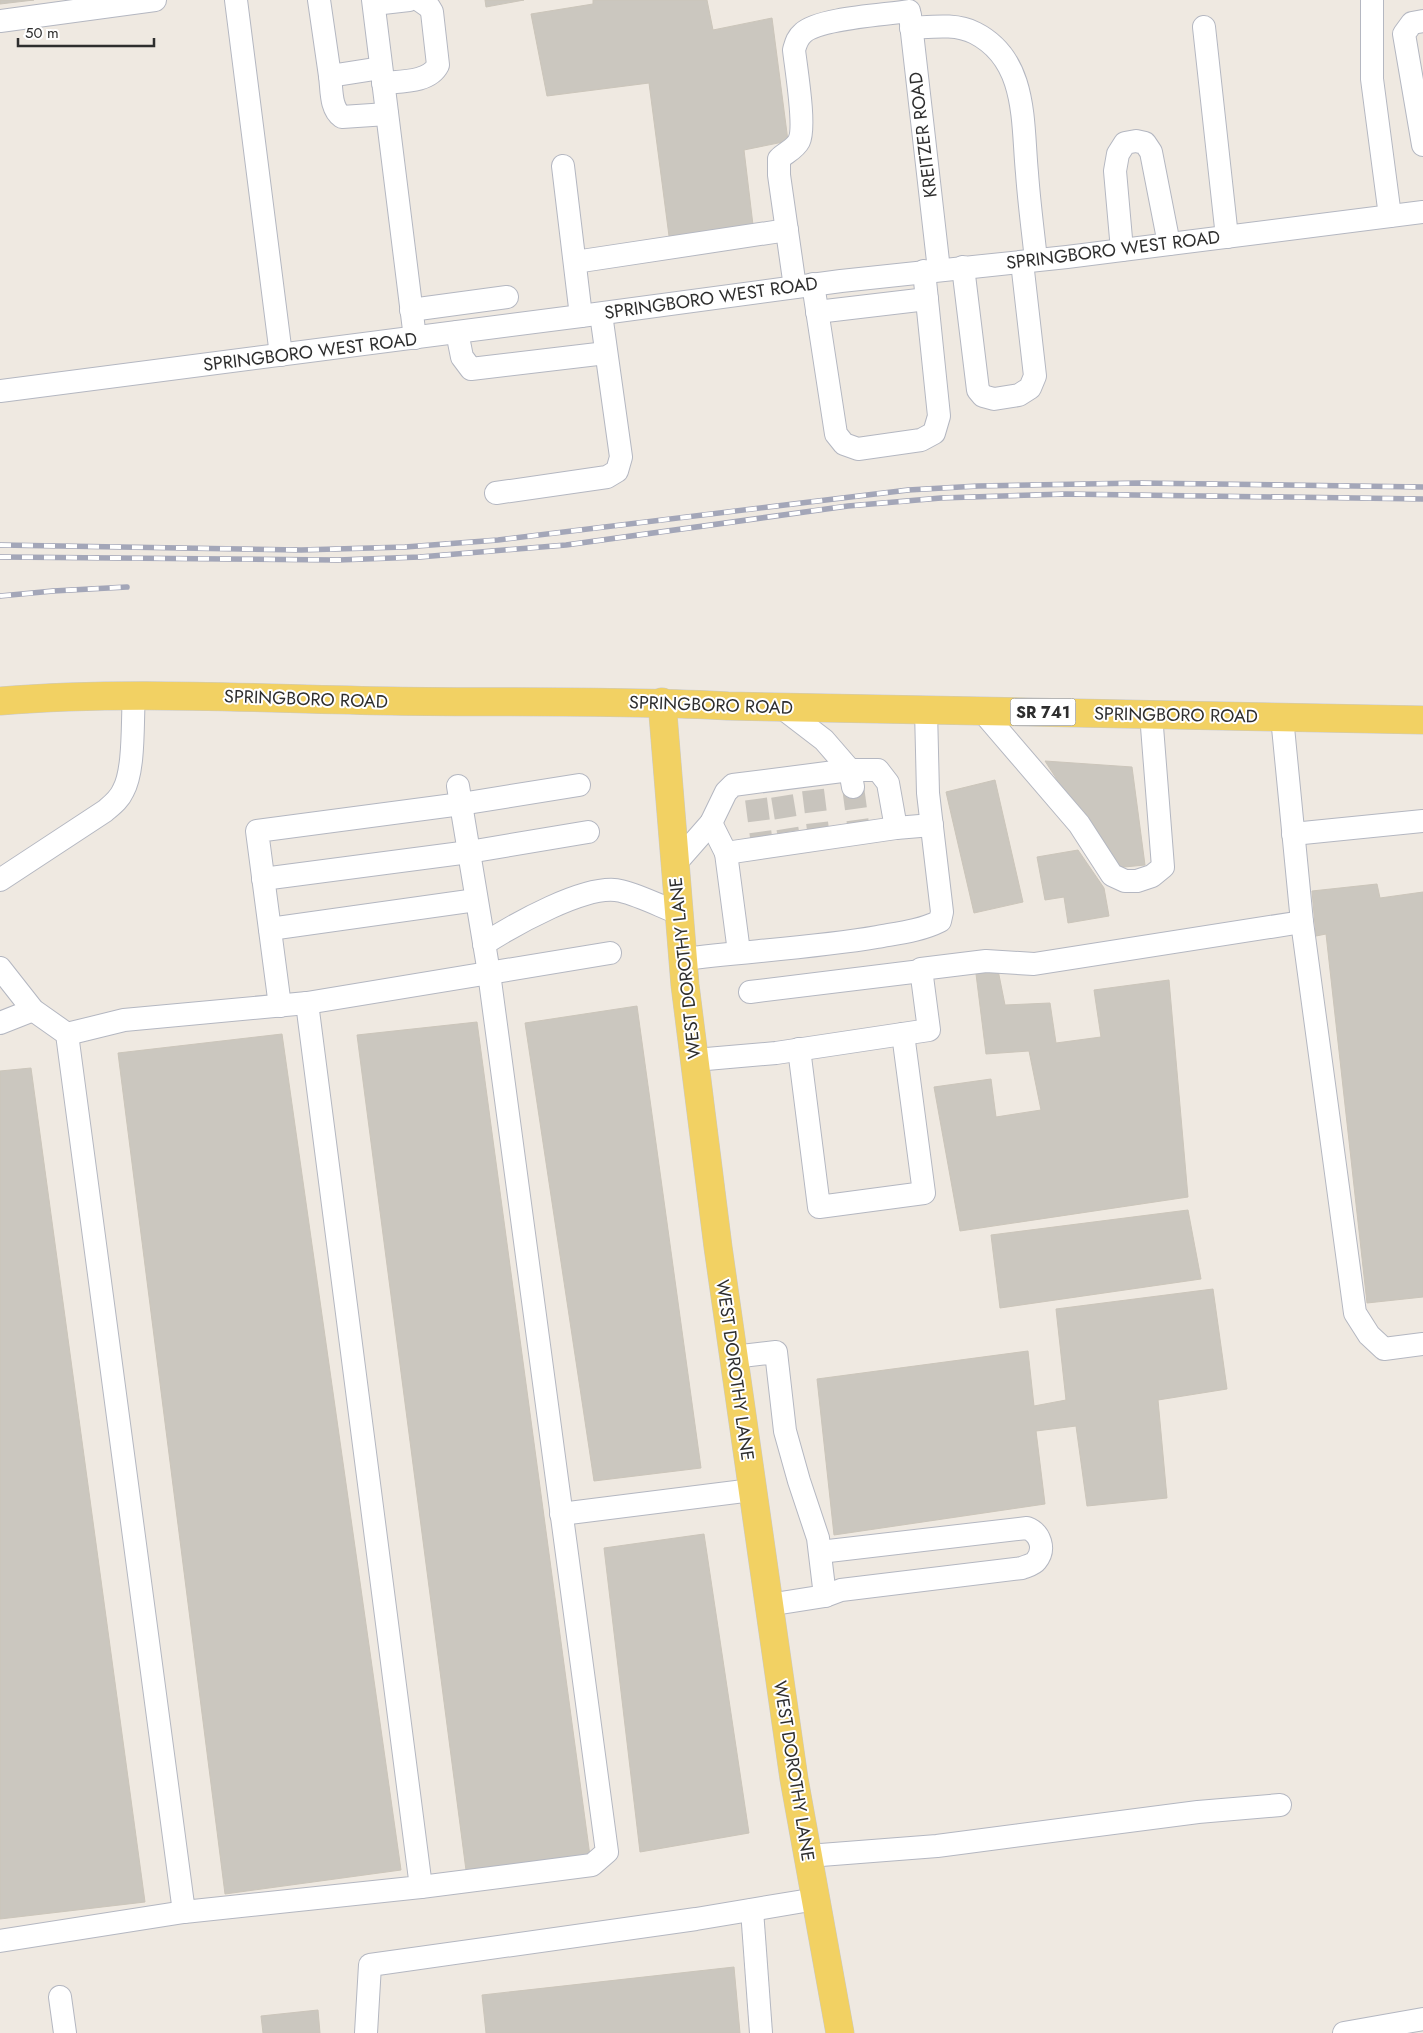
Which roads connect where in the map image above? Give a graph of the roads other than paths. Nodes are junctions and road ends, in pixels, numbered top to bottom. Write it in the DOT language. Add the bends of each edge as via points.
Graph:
graph roads {
  1 [pos="155,0"];
  2 [pos="236,0"];
  3 [pos="319,0"];
  4 [pos="409,0"];
  5 [pos="419,0"];
  6 [pos="1372,0"];
  7 [pos="373,2"];
  8 [pos="909,13"];
  9 [pos="0,21"];
  10 [pos="1423,21"];
  11 [pos="1204,27"];
  12 [pos="330,76"];
  13 [pos="382,76"];
  14 [pos="387,114"];
  15 [pos="1420,114"];
  16 [pos="1423,145"];
  17 [pos="563,166"];
  18 [pos="1423,212"];
  19 [pos="1390,216"];
  20 [pos="787,230"];
  21 [pos="1227,237"];
  22 [pos="1169,244"];
  23 [pos="1122,250"];
  24 [pos="1029,261"];
  25 [pos="575,262"];
  26 [pos="963,267"];
  27 [pos="932,270"];
  28 [pos="804,286"];
  29 [pos="507,297"];
  30 [pos="927,299"];
  31 [pos="411,310"];
  32 [pos="817,312"];
  33 [pos="591,315"];
  34 [pos="457,332"];
  35 [pos="415,338"];
  36 [pos="606,353"];
  37 [pos="281,355"];
  38 [pos="0,391"];
  39 [pos="496,492"];
  40 [pos="134,695"];
  41 [pos="0,701"];
  42 [pos="662,702"];
  43 [pos="781,707"];
  44 [pos="926,710"];
  45 [pos="982,711"];
  46 [pos="1151,714"];
  47 [pos="1282,717"];
  48 [pos="1423,720"];
  49 [pos="852,779"];
  50 [pos="579,785"];
  51 [pos="460,795"];
  52 [pos="1423,821"];
  53 [pos="711,823"];
  54 [pos="932,826"];
  55 [pos="896,828"];
  56 [pos="588,832"];
  57 [pos="1294,834"];
  58 [pos="469,852"];
  59 [pos="726,854"];
  60 [pos="675,864"];
  61 [pos="263,879"];
  62 [pos="0,880"];
  63 [pos="476,900"];
  64 [pos="678,913"];
  65 [pos="1302,922"];
  66 [pos="270,929"];
  67 [pos="484,944"];
  68 [pos="739,952"];
  69 [pos="610,953"];
  70 [pos="683,959"];
  71 [pos="0,968"];
  72 [pos="921,970"];
  73 [pos="488,973"];
  74 [pos="750,992"];
  75 [pos="307,1003"];
  76 [pos="280,1006"];
  77 [pos="33,1010"];
  78 [pos="0,1023"];
  79 [pos="67,1034"];
  80 [pos="903,1034"];
  81 [pos="799,1048"];
  82 [pos="695,1060"];
  83 [pos="1423,1344"];
  84 [pos="733,1357"];
  85 [pos="752,1490"];
  86 [pos="561,1514"];
  87 [pos="820,1552"];
  88 [pos="825,1596"];
  89 [pos="768,1605"];
  90 [pos="1280,1805"];
  91 [pos="808,1856"];
  92 [pos="421,1887"];
  93 [pos="816,1899"];
  94 [pos="752,1910"];
  95 [pos="184,1912"];
  96 [pos="0,1941"];
  97 [pos="60,1997"];
  98 [pos="1423,2019"];
  99 [pos="64,2033"];
  100 [pos="366,2033"];
  101 [pos="761,2033"];
  102 [pos="840,2033"];
  103 [pos="1344,2033"];
  1 -- 9 [label="street"];
  2 -- 37 [label="street"];
  3 -- 12 [label="street"];
  4 -- 7 [label="street"];
  5 -- 13 [label="street" via="432,12 438,65 424,77"];
  6 -- 19 [label="street" via="1372,79"];
  7 -- 13 [label="street"];
  8 -- 20 [label="street, KREITZER ROAD" via="821,23 797,39 794,50 802,126 795,147 779,159"];
  8 -- 24 [label="street" via="975,32 995,48 1012,71 1022,101"];
  8 -- 27 [label="street, KREITZER ROAD"];
  10 -- 15 [label="street" via="1412,23 1404,34"];
  11 -- 21 [label="street"];
  12 -- 13 [label="street"];
  12 -- 14 [label="street" via="337,114 342,117"];
  13 -- 14 [label="street"];
  14 -- 31 [label="street"];
  15 -- 16 [label="street"];
  17 -- 25 [label="street"];
  18 -- 19 [label="street, SPRINGBORO WEST ROAD"];
  19 -- 21 [label="street, SPRINGBORO WEST ROAD"];
  20 -- 25 [label="street"];
  20 -- 28 [label="street, KREITZER ROAD"];
  21 -- 22 [label="street, SPRINGBORO WEST ROAD"];
  22 -- 23 [label="street, SPRINGBORO WEST ROAD"];
  22 -- 23 [label="street" via="1151,152 1145,142 1136,141 1125,143 1118,154 1115,171"];
  23 -- 24 [label="street, SPRINGBORO WEST ROAD"];
  24 -- 26 [label="street, SPRINGBORO WEST ROAD"];
  24 -- 26 [label="street" via="1035,376 1030,388 1019,395 994,399 983,396 978,390"];
  25 -- 33 [label="street"];
  26 -- 27 [label="street, SPRINGBORO WEST ROAD"];
  27 -- 28 [label="street, SPRINGBORO WEST ROAD"];
  27 -- 30 [label="street, KREITZER ROAD"];
  28 -- 32 [label="street, KREITZER ROAD"];
  28 -- 33 [label="street, SPRINGBORO WEST ROAD"];
  29 -- 31 [label="street"];
  30 -- 32 [label="street"];
  30 -- 32 [label="street, KREITZER ROAD" via="939,416 934,433 921,440 858,449 844,444 836,434"];
  31 -- 35 [label="street"];
  33 -- 34 [label="street, SPRINGBORO WEST ROAD"];
  33 -- 36 [label="street"];
  34 -- 35 [label="street, SPRINGBORO WEST ROAD"];
  34 -- 36 [label="street" via="462,357 471,369"];
  35 -- 37 [label="street, SPRINGBORO WEST ROAD"];
  36 -- 39 [label="street" via="621,458 617,471 607,476"];
  37 -- 38 [label="street, SPRINGBORO WEST ROAD"];
  40 -- 41 [label="main road, SPRINGBORO ROAD / SR 741"];
  40 -- 42 [label="main road, SPRINGBORO ROAD / SR 741" via="393,702"];
  40 -- 62 [label="street" via="129,774 123,791 105,811"];
  42 -- 43 [label="main road, SPRINGBORO ROAD / SR 741"];
  42 -- 60 [label="main road, WEST DOROTHY LANE"];
  43 -- 44 [label="main road, SPRINGBORO ROAD / SR 741"];
  43 -- 49 [label="street" via="824,740"];
  44 -- 45 [label="main road, SPRINGBORO ROAD / SR 741"];
  44 -- 54 [label="street"];
  45 -- 46 [label="main road, SPRINGBORO ROAD / SR 741"];
  45 -- 46 [label="street" via="1079,824 1112,875 1124,881 1152,876 1163,867"];
  46 -- 47 [label="main road, SPRINGBORO ROAD / SR 741"];
  47 -- 48 [label="main road, SPRINGBORO ROAD / SR 741"];
  47 -- 57 [label="street"];
  49 -- 53 [label="street" via="755,791 733,785"];
  49 -- 55 [label="street" via="878,770 888,783"];
  50 -- 51 [label="street"];
  51 -- 58 [label="street"];
  51 -- 61 [label="street" via="257,831"];
  52 -- 57 [label="street"];
  53 -- 59 [label="street"];
  53 -- 60 [label="street"];
  54 -- 55 [label="street"];
  54 -- 68 [label="street" via="942,912 940,921 926,928 850,941"];
  55 -- 59 [label="street" via="858,829 762,842"];
  56 -- 58 [label="street"];
  57 -- 65 [label="street"];
  58 -- 61 [label="street"];
  58 -- 63 [label="street"];
  59 -- 68 [label="street"];
  60 -- 64 [label="main road, WEST DOROTHY LANE"];
  61 -- 66 [label="street"];
  63 -- 66 [label="street"];
  63 -- 67 [label="street"];
  64 -- 67 [label="street" via="619,890 591,893 522,920"];
  64 -- 70 [label="main road, WEST DOROTHY LANE"];
  65 -- 72 [label="street" via="1034,964 986,961"];
  65 -- 83 [label="street" via="1355,1313 1369,1335 1384,1349"];
  66 -- 76 [label="street"];
  67 -- 73 [label="street"];
  68 -- 70 [label="street"];
  69 -- 73 [label="street"];
  70 -- 82 [label="main road, WEST DOROTHY LANE"];
  71 -- 77 [label="street"];
  72 -- 74 [label="street"];
  72 -- 80 [label="street" via="929,1030"];
  73 -- 75 [label="street"];
  73 -- 86 [label="street"];
  75 -- 76 [label="street"];
  75 -- 92 [label="street"];
  76 -- 79 [label="street" via="124,1020"];
  77 -- 78 [label="street"];
  77 -- 79 [label="street"];
  79 -- 95 [label="street"];
  80 -- 81 [label="street"];
  80 -- 81 [label="street" via="924,1193 819,1207"];
  81 -- 82 [label="street"];
  82 -- 84 [label="main road, WEST DOROTHY LANE"];
  84 -- 85 [label="main road, WEST DOROTHY LANE"];
  84 -- 87 [label="street" via="776,1352 785,1431"];
  85 -- 86 [label="street"];
  85 -- 89 [label="main road, WEST DOROTHY LANE"];
  86 -- 92 [label="street" via="606,1852 592,1865"];
  87 -- 88 [label="street"];
  87 -- 88 [label="street" via="1027,1528 1034,1531 1041,1545 1035,1563 1022,1568 841,1590"];
  88 -- 89 [label="street"];
  89 -- 91 [label="main road, WEST DOROTHY LANE"];
  90 -- 91 [label="street" via="1198,1812 936,1846"];
  91 -- 93 [label="main road, WEST DOROTHY LANE"];
  92 -- 95 [label="street"];
  93 -- 94 [label="street"];
  93 -- 102 [label="main road, WEST DOROTHY LANE"];
  94 -- 100 [label="street" via="370,1966"];
  94 -- 101 [label="street"];
  95 -- 96 [label="street"];
  97 -- 99 [label="street"];
  98 -- 103 [label="street"];
}
